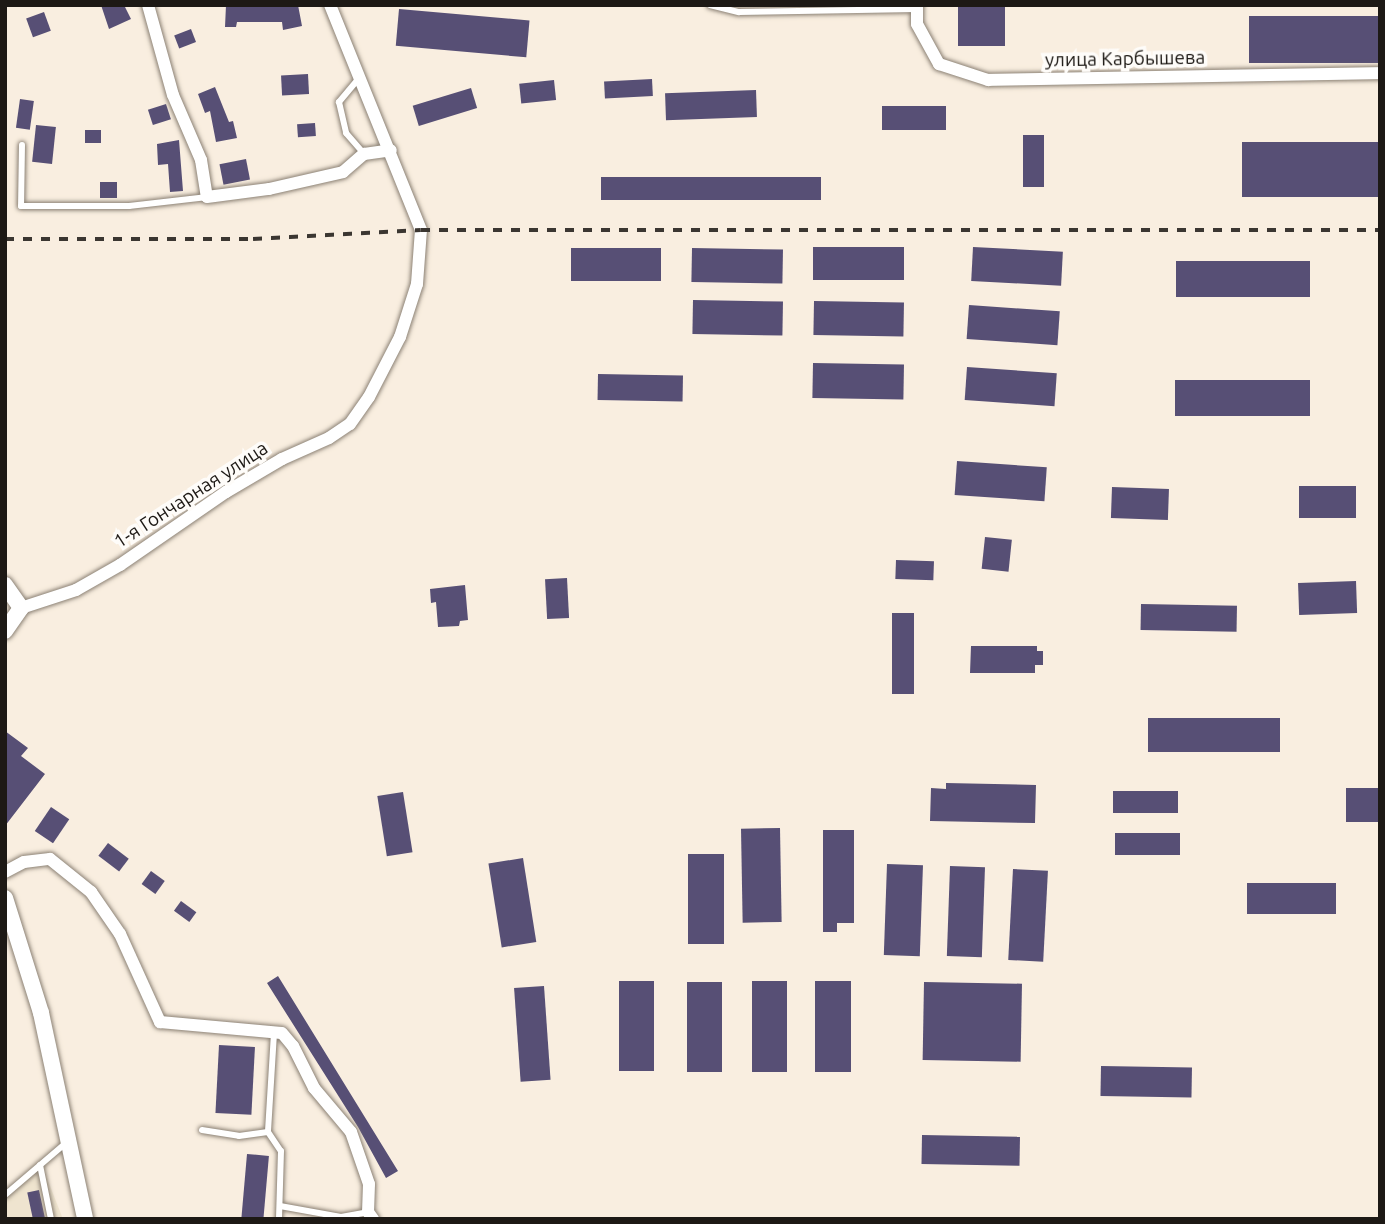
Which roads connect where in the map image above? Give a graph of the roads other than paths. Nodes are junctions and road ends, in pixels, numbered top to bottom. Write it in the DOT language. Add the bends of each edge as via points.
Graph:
graph roads {
  1 [pos="148,5"];
  2 [pos="330,5"];
  3 [pos="710,5"];
  4 [pos="917,7"];
  5 [pos="1380,73"];
  6 [pos="360,77"];
  7 [pos="22,145"];
  8 [pos="391,150"];
  9 [pos="364,154"];
  10 [pos="207,197"];
  11 [pos="5,585"];
  12 [pos="21,608"];
  13 [pos="5,631"];
  14 [pos="5,872"];
  15 [pos="5,898"];
  16 [pos="275,1031"];
  17 [pos="202,1130"];
  18 [pos="268,1132"];
  19 [pos="69,1140"];
  20 [pos="40,1165"];
  21 [pos="5,1195"];
  22 [pos="280,1206"];
  23 [pos="370,1215"];
  24 [pos="51,1219"];
  25 [pos="85,1219"];
  26 [pos="279,1219"];
  1 -- 10 [label="street" via="173,95 201,160"];
  2 -- 6 [label="street, 1-я Гончарная улица"];
  3 -- 4 [label="lane" via="739,12"];
  4 -- 5 [label="street, улица Карбышева" via="917,24 939,64 988,80"];
  6 -- 8 [label="street, 1-я Гончарная улица"];
  6 -- 9 [label="lane" via="338,102 346,133"];
  7 -- 10 [label="lane" via="21,206 129,206"];
  8 -- 9 [label="street"];
  8 -- 12 [label="street, 1-я Гончарная улица" via="421,230 421,259 400,337 350,424 226,492 76,590"];
  9 -- 10 [label="street" via="344,172"];
  11 -- 12 [label="street"];
  12 -- 13 [label="street"];
  14 -- 16 [label="street" via="24,862 50,859 91,892 120,934 160,1022"];
  15 -- 19 [label="street" via="41,1013"];
  16 -- 18 [label="lane"];
  16 -- 23 [label="street" via="282,1032 293,1046 314,1088 351,1132 369,1184"];
  17 -- 18 [label="lane" via="239,1136"];
  18 -- 22 [label="lane" via="281,1151"];
  19 -- 20 [label="lane"];
  19 -- 25 [label="street"];
  20 -- 21 [label="lane"];
  20 -- 24 [label="lane"];
  22 -- 23 [label="lane" via="341,1217"];
  22 -- 26 [label="lane"];
}
